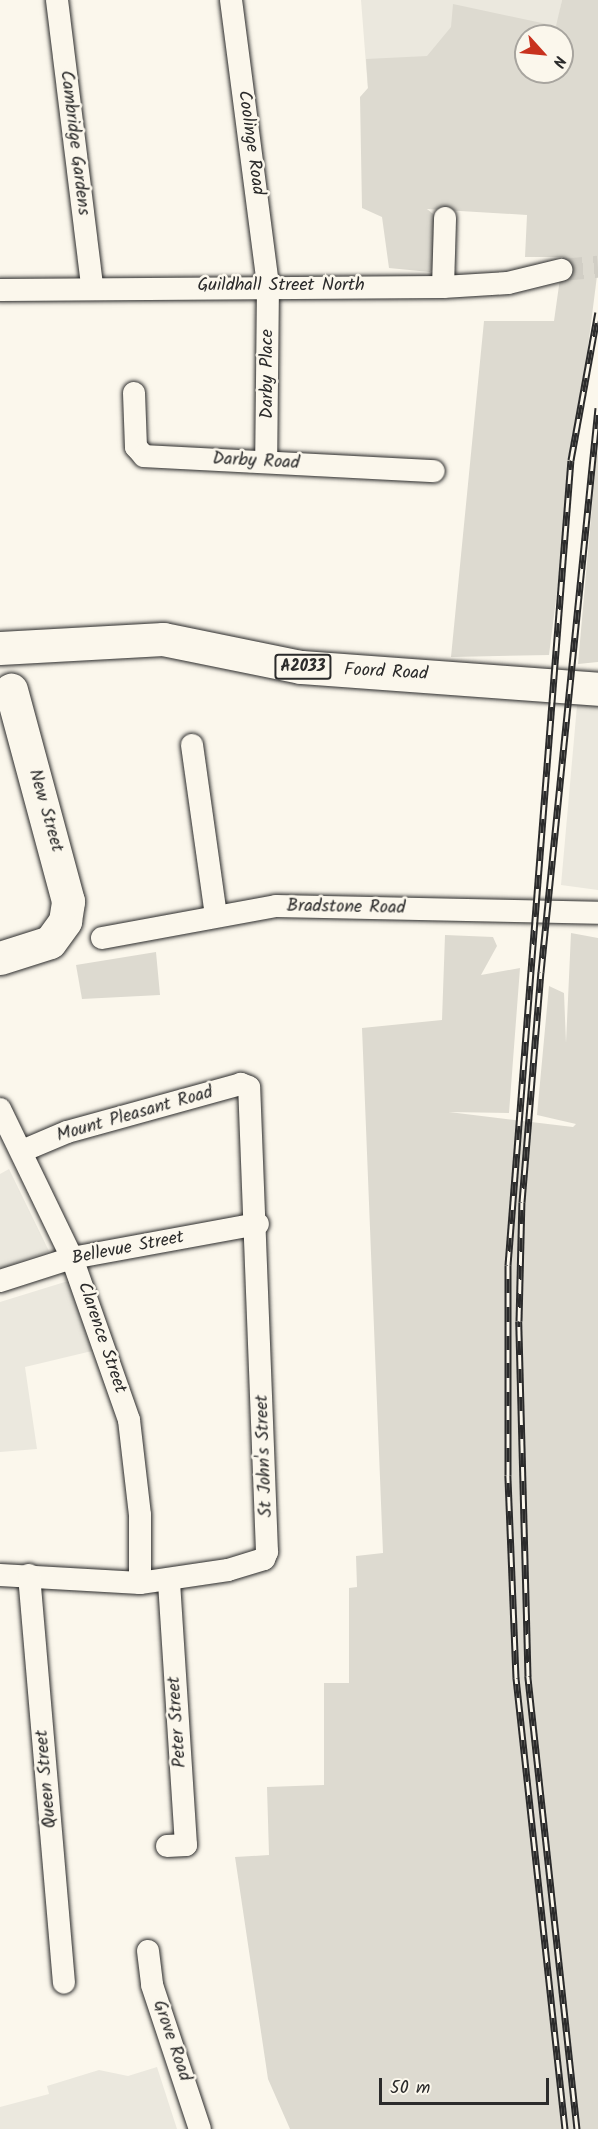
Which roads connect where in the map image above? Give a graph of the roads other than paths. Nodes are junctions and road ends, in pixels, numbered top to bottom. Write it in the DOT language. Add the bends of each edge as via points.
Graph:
graph roads {
  1 [pos="57,0"];
  2 [pos="231,0"];
  3 [pos="445,218"];
  4 [pos="561,270"];
  5 [pos="268,285"];
  6 [pos="92,287"];
  7 [pos="443,287"];
  8 [pos="0,290"];
  9 [pos="134,393"];
  10 [pos="266,462"];
  11 [pos="434,471"];
  12 [pos="69,647"];
  13 [pos="0,648"];
  14 [pos="5,687"];
  15 [pos="598,689"];
  16 [pos="192,745"];
  17 [pos="598,913"];
  18 [pos="216,915"];
  19 [pos="102,938"];
  20 [pos="0,958"];
  21 [pos="249,1087"];
  22 [pos="0,1109"];
  23 [pos="22,1151"];
  24 [pos="258,1224"];
  25 [pos="72,1258"];
  26 [pos="0,1281"];
  27 [pos="0,1575"];
  28 [pos="29,1575"];
  29 [pos="169,1580"];
  30 [pos="140,1583"];
  31 [pos="167,1846"];
  32 [pos="148,1952"];
  33 [pos="64,1983"];
  34 [pos="200,2129"];
  1 -- 6 [label="street, Cambridge Gardens"];
  2 -- 5 [label="street, Coolinge Road"];
  3 -- 7 [label="street"];
  4 -- 7 [label="street, Guildhall Street North" via="508,284"];
  5 -- 6 [label="street, Guildhall Street North"];
  5 -- 7 [label="street, Guildhall Street North"];
  5 -- 10 [label="street, Darby Place"];
  6 -- 8 [label="street, Guildhall Street North"];
  9 -- 10 [label="street, Darby Road" via="136,447 144,456"];
  10 -- 11 [label="street, Darby Road"];
  12 -- 13 [label="main road"];
  12 -- 14 [label="main road" via="23,672"];
  12 -- 15 [label="main road, Foord Road / A2033" via="128,639 187,641 301,667"];
  14 -- 20 [label="main road, New Street" via="67,888 59,932 37,948"];
  16 -- 18 [label="street"];
  17 -- 18 [label="street, Bradstone Road" via="522,907 441,911 333,905"];
  18 -- 19 [label="street, Bradstone Road"];
  21 -- 23 [label="street, Mount Pleasant Road" via="241,1084 79,1129"];
  21 -- 24 [label="street, St John's Street"];
  22 -- 23 [label="street, Clarence Street"];
  23 -- 25 [label="street, Clarence Street"];
  24 -- 25 [label="street, Bellevue Street"];
  24 -- 29 [label="street, St John's Street" via="267,1552 264,1559 228,1570"];
  25 -- 26 [label="street, Bellevue Street"];
  25 -- 30 [label="street, Clarence Street" via="129,1419 140,1515"];
  27 -- 28 [label="street, St John's Street"];
  28 -- 30 [label="street, St John's Street"];
  28 -- 33 [label="street, Queen Street"];
  29 -- 30 [label="street, St John's Street"];
  29 -- 31 [label="street, Peter Street" via="186,1845"];
  32 -- 34 [label="street, Grove Road" via="152,1985"];
}
